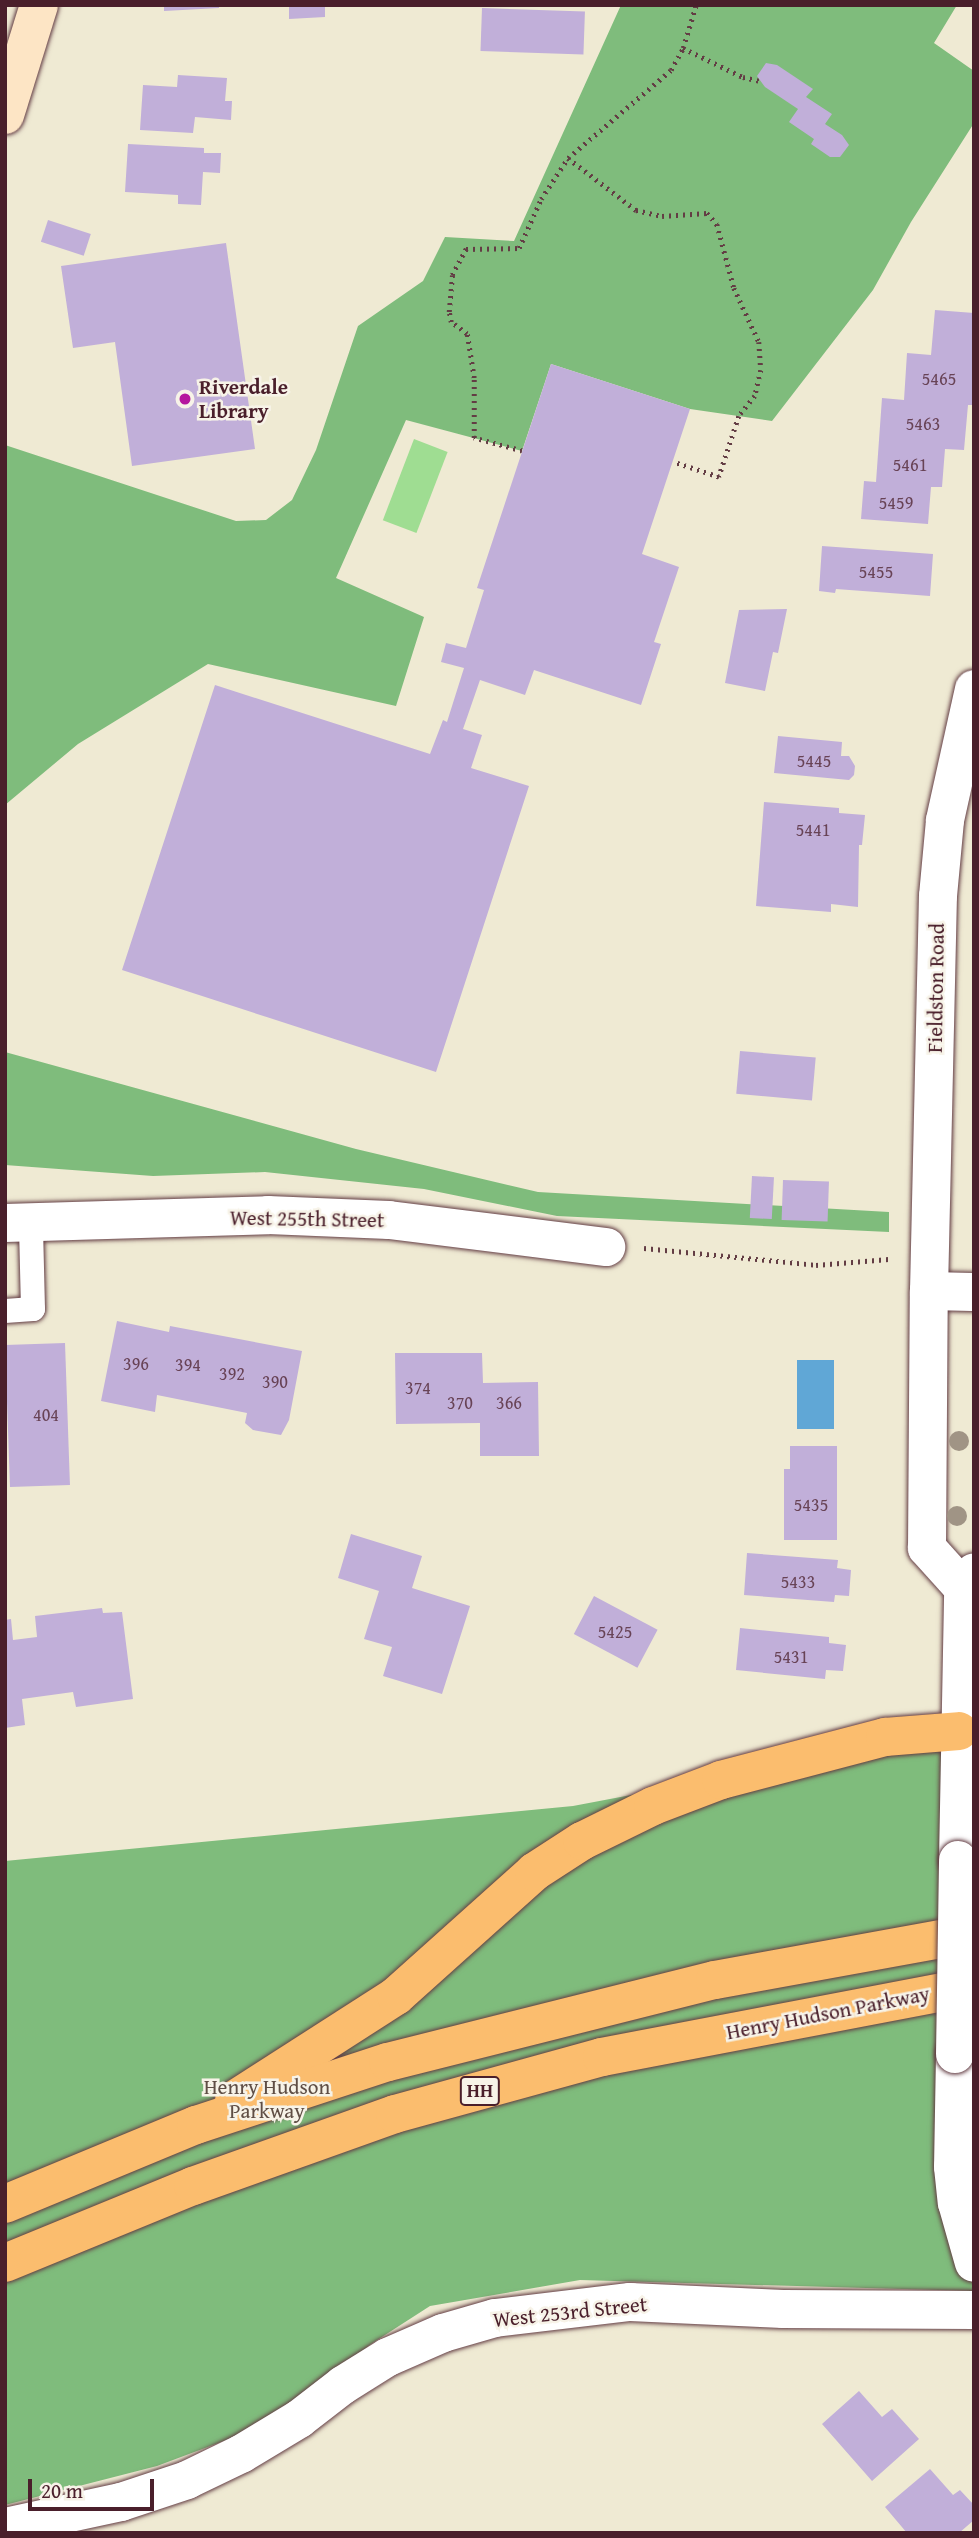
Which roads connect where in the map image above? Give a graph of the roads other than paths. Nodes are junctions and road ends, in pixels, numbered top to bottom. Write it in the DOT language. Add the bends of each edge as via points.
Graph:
graph roads {
  1 [pos="39,5"];
  2 [pos="5,115"];
  3 [pos="974,689"];
  4 [pos="18,1224"];
  5 [pos="606,1247"];
  6 [pos="929,1291"];
  7 [pos="974,1292"];
  8 [pos="5,1311"];
  9 [pos="968,1580"];
  10 [pos="959,1731"];
  11 [pos="974,1933"];
  12 [pos="974,1986"];
  13 [pos="196,2125"];
  14 [pos="5,2204"];
  15 [pos="5,2263"];
  16 [pos="974,2263"];
  17 [pos="974,2311"];
  18 [pos="5,2527"];
  1 -- 2 [label="street"];
  3 -- 6 [label="street, Fieldston Road" via="945,820 939,896"];
  4 -- 5 [label="street, West 255th Street" via="281,1215 389,1220"];
  4 -- 8 [label="lane" via="33,1309"];
  6 -- 7 [label="street"];
  6 -- 9 [label="street, Fieldston Road" via="928,1548"];
  9 -- 10 [label="street, Fieldston Road"];
  10 -- 13 [label="highway" via="886,1737 721,1780 653,1805 582,1841 534,1872 396,1996"];
  10 -- 16 [label="street, Fieldston Road, bridge" via="953,2167 957,2203"];
  11 -- 13 [label="highway, HH" via="715,1980 532,2024 388,2063"];
  12 -- 15 [label="highway, Henry Hudson Parkway / HH" via="602,2057 396,2114 193,2186"];
  13 -- 14 [label="highway, HH"];
  17 -- 18 [label="street, West 253rd Street" via="630,2302 495,2318 443,2333 388,2357 299,2419 187,2480 121,2502"];
}
